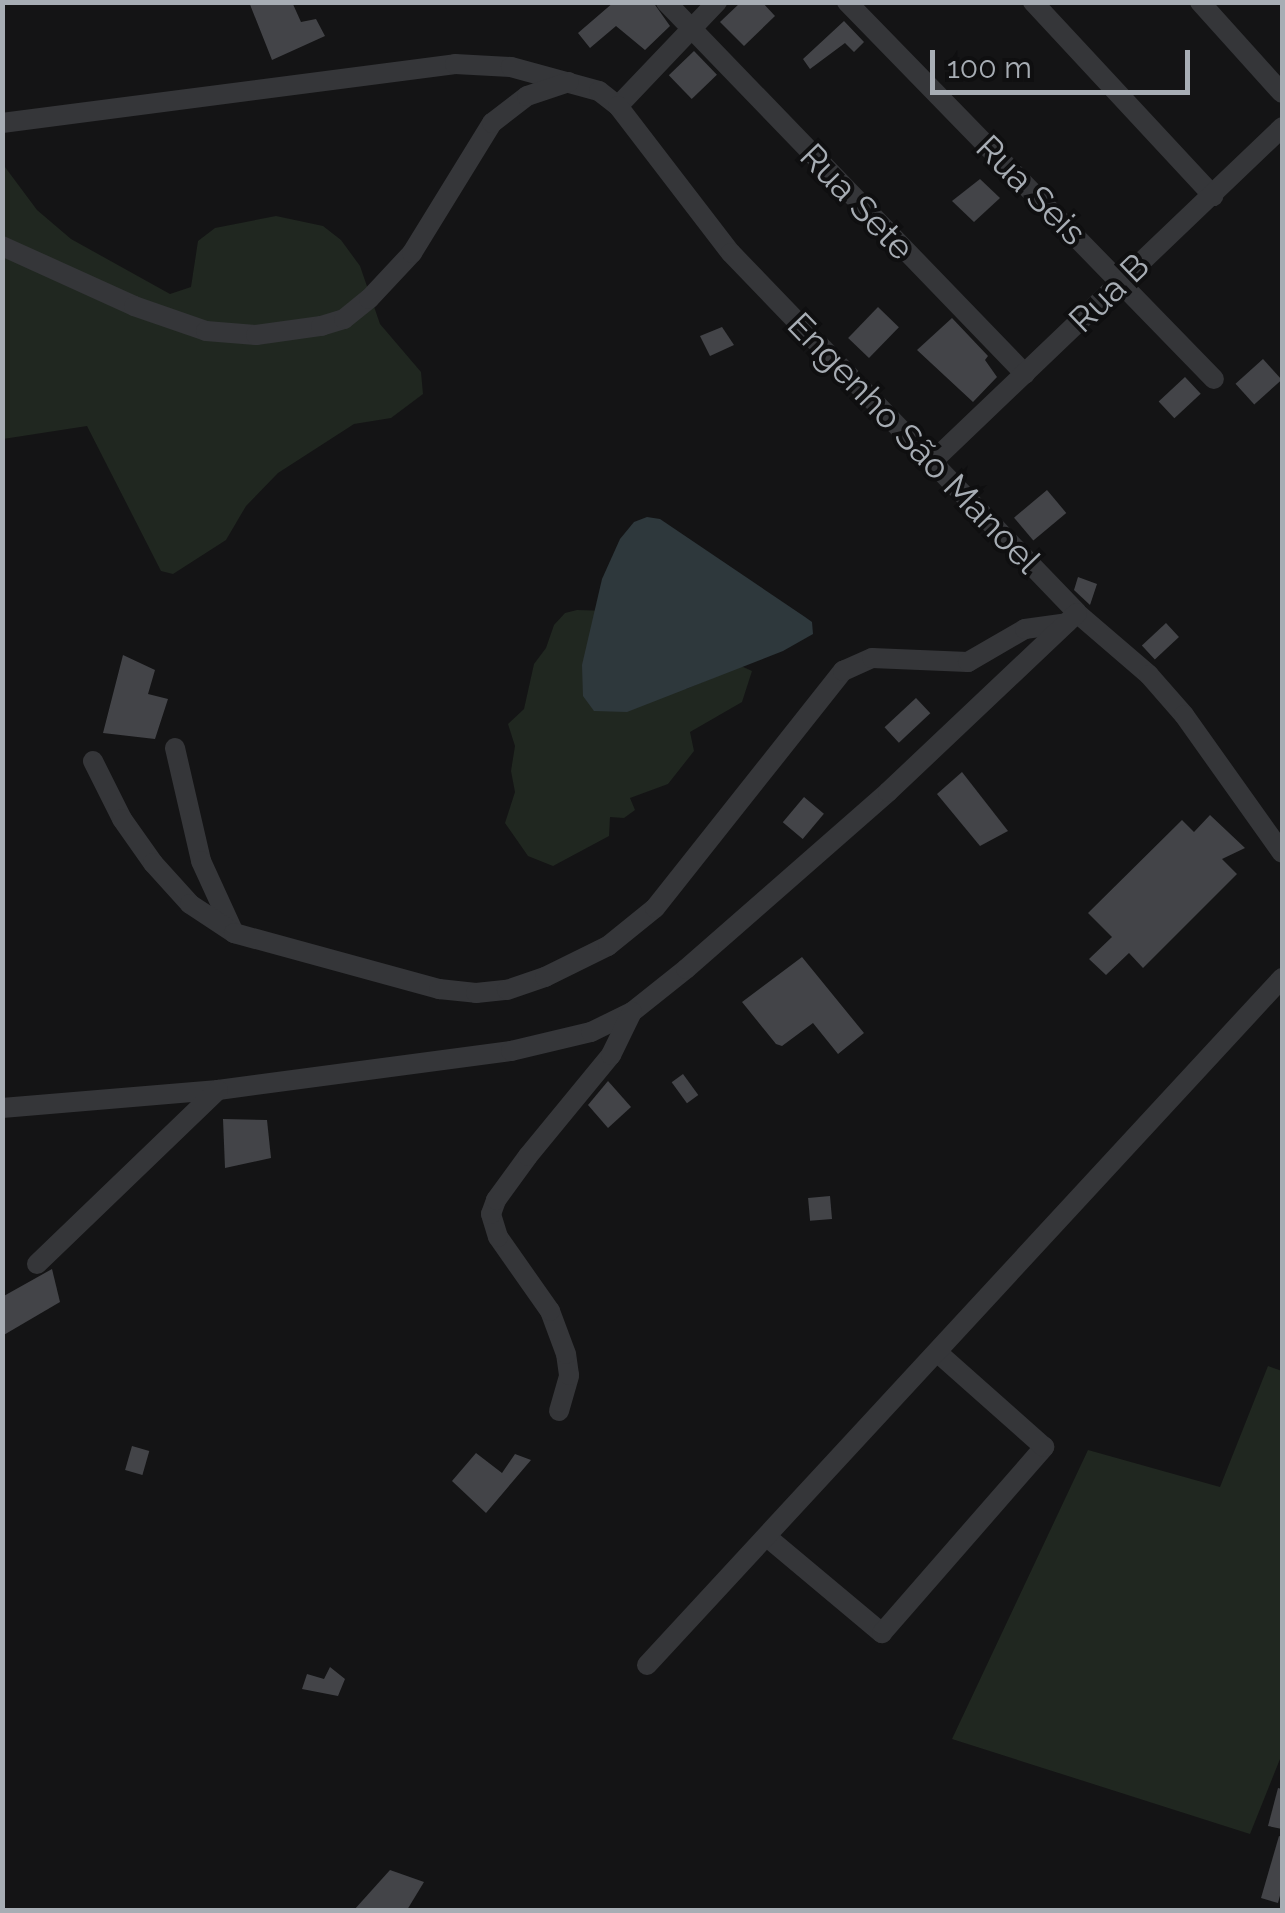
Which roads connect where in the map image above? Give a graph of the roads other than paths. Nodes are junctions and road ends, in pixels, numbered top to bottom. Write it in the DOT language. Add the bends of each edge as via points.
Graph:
graph roads {
  1 [pos="666,2"];
  2 [pos="718,2"];
  3 [pos="846,2"];
  4 [pos="1032,2"];
  5 [pos="1200,2"];
  6 [pos="689,30"];
  7 [pos="570,81"];
  8 [pos="1282,93"];
  9 [pos="618,106"];
  10 [pos="2,123"];
  11 [pos="1282,126"];
  12 [pos="1213,196"];
  13 [pos="4,242"];
  14 [pos="1122,281"];
  15 [pos="1026,374"];
  16 [pos="1214,379"];
  17 [pos="934,460"];
  18 [pos="1072,618"];
  19 [pos="175,748"];
  20 [pos="93,761"];
  21 [pos="1282,853"];
  22 [pos="234,933"];
  23 [pos="1282,978"];
  24 [pos="632,1012"];
  25 [pos="218,1090"];
  26 [pos="2,1108"];
  27 [pos="37,1264"];
  28 [pos="938,1353"];
  29 [pos="559,1411"];
  30 [pos="766,1537"];
  31 [pos="647,1665"];
  1 -- 6 [label="street"];
  2 -- 6 [label="street"];
  3 -- 14 [label="street, Rua Seis"];
  4 -- 12 [label="street"];
  5 -- 8 [label="street"];
  6 -- 9 [label="street"];
  6 -- 15 [label="street, Rua Sete"];
  7 -- 9 [label="street"];
  7 -- 10 [label="street" via="512,67 454,64"];
  7 -- 13 [label="street" via="527,96 492,123 412,253 370,299 321,326 256,336 206,331 134,306"];
  9 -- 17 [label="street, Engenho São Manoel" via="731,252"];
  11 -- 12 [label="street, Rua B"];
  12 -- 14 [label="street, Rua B"];
  14 -- 15 [label="street, Rua B"];
  14 -- 16 [label="street, Rua Seis"];
  15 -- 17 [label="street, Rua B"];
  17 -- 18 [label="street, Engenho São Manoel"];
  18 -- 21 [label="street, Engenho São Manoel" via="1149,675"];
  18 -- 22 [label="street" via="1025,629 968,662 872,658 843,671 655,908 608,946 544,978 476,993 440,990"];
  18 -- 24 [label="street" via="888,792"];
  19 -- 22 [label="street" via="200,861"];
  20 -- 22 [label="street" via="153,863 190,904"];
  23 -- 28 [label="street"];
  24 -- 25 [label="street" via="555,1044"];
  24 -- 29 [label="street" via="611,1055 528,1156 491,1214 498,1237 550,1311 566,1354"];
  25 -- 26 [label="street"];
  25 -- 27 [label="street"];
  28 -- 30 [label="street"];
  28 -- 30 [label="street" via="1044,1447 882,1632"];
  30 -- 31 [label="street"];
}
